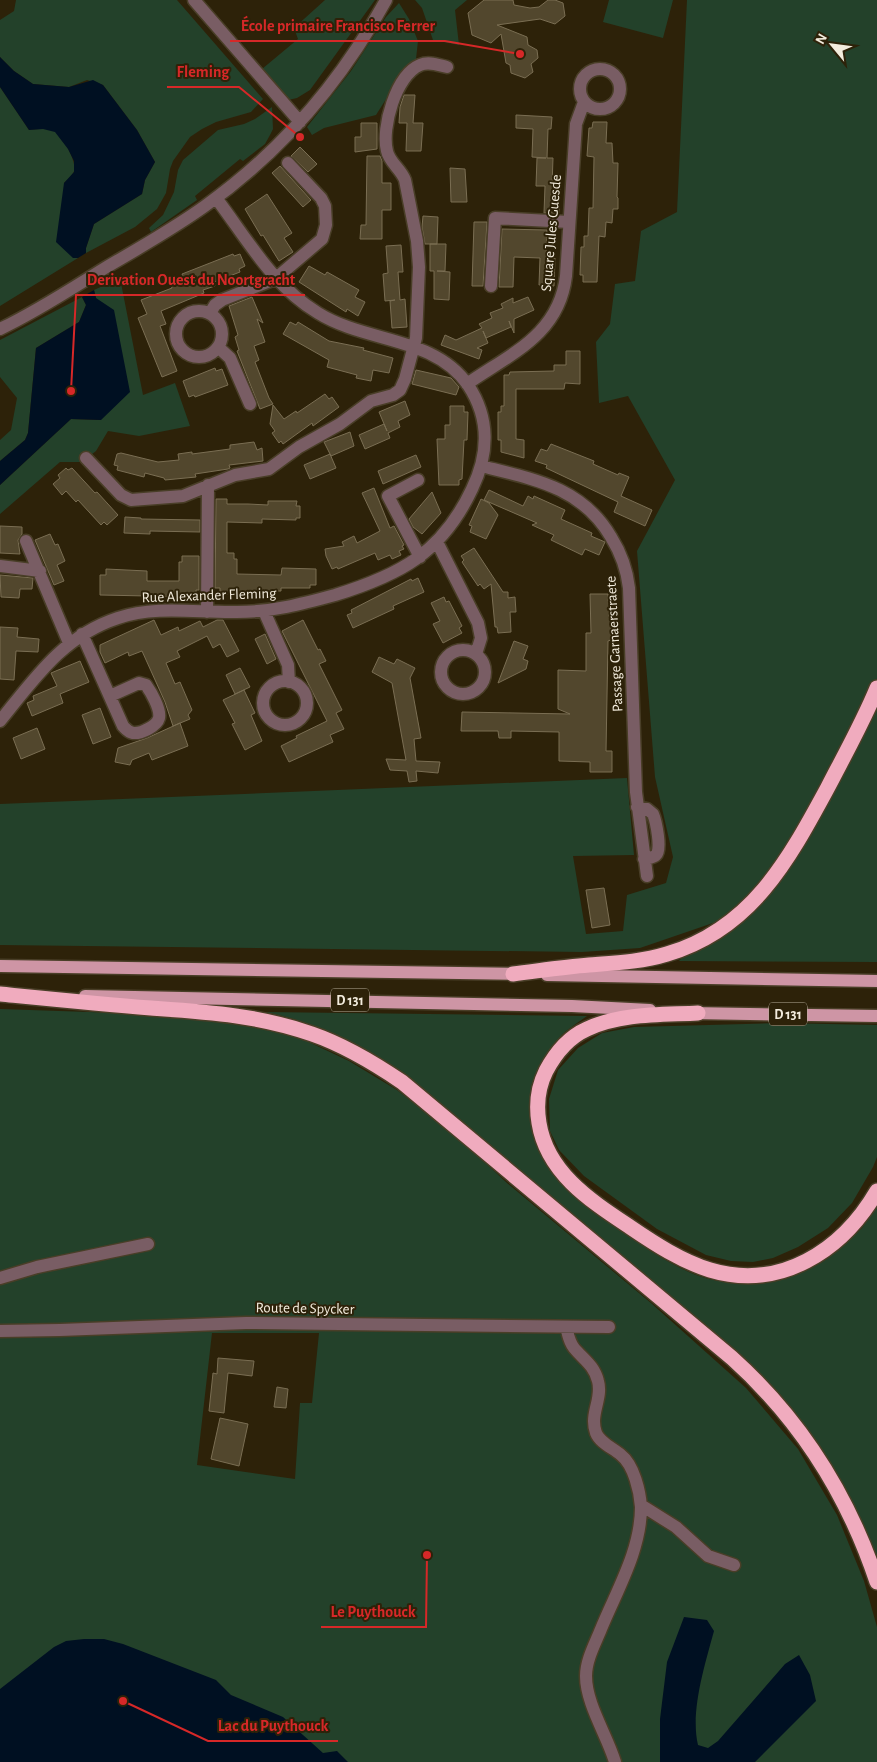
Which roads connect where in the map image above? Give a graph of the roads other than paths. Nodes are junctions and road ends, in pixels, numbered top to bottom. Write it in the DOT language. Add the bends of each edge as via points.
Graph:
graph roads {
  1 [pos="194,0"];
  2 [pos="386,0"];
  3 [pos="447,67"];
  4 [pos="584,102"];
  5 [pos="300,122"];
  6 [pos="288,163"];
  7 [pos="216,198"];
  8 [pos="569,222"];
  9 [pos="275,278"];
  10 [pos="491,286"];
  11 [pos="210,313"];
  12 [pos="0,329"];
  13 [pos="414,347"];
  14 [pos="218,348"];
  15 [pos="467,384"];
  16 [pos="250,404"];
  17 [pos="86,458"];
  18 [pos="481,466"];
  19 [pos="418,480"];
  20 [pos="208,485"];
  21 [pos="26,541"];
  22 [pos="437,542"];
  23 [pos="420,557"];
  24 [pos="0,566"];
  25 [pos="40,571"];
  26 [pos="264,611"];
  27 [pos="206,612"];
  28 [pos="82,634"];
  29 [pos="69,643"];
  30 [pos="476,654"];
  31 [pos="288,682"];
  32 [pos="877,688"];
  33 [pos="110,696"];
  34 [pos="0,721"];
  35 [pos="647,876"];
  36 [pos="0,964"];
  37 [pos="513,974"];
  38 [pos="877,981"];
  39 [pos="0,994"];
  40 [pos="698,1013"];
  41 [pos="877,1016"];
  42 [pos="877,1191"];
  43 [pos="148,1244"];
  44 [pos="0,1278"];
  45 [pos="566,1327"];
  46 [pos="609,1327"];
  47 [pos="0,1330"];
  48 [pos="641,1505"];
  49 [pos="734,1565"];
  50 [pos="877,1582"];
  51 [pos="615,1762"];
  1 -- 5 [label="street"];
  2 -- 5 [label="street" via="331,86"];
  3 -- 13 [label="street" via="424,64 410,72 397,89 388,123 386,150 405,180 419,254"];
  4 -- 8 [label="street, Square Jules Guesde" via="576,124"];
  5 -- 7 [label="street"];
  6 -- 9 [label="street" via="323,202 325,230 319,243"];
  7 -- 9 [label="street, Rue Alexander Fleming"];
  7 -- 12 [label="street" via="168,231"];
  8 -- 10 [label="street" via="495,218"];
  8 -- 15 [label="street, Square Jules Guesde" via="565,284 552,317 535,337"];
  9 -- 11 [label="street" via="222,300"];
  9 -- 13 [label="street, Rue Alexander Fleming" via="295,297 332,322"];
  11 -- 14 [label="street" via="222,327"];
  11 -- 14 [label="street" via="198,310 186,315 178,325 176,337 182,349 192,356 202,357"];
  13 -- 15 [label="street, Rue Alexander Fleming" via="447,363"];
  13 -- 20 [label="street" via="405,379 397,393 371,401 272,468 235,475"];
  14 -- 16 [label="street" via="230,358"];
  15 -- 18 [label="street, Rue Alexander Fleming" via="476,398 484,423 485,446"];
  17 -- 20 [label="street" via="121,495 131,500 183,496"];
  18 -- 22 [label="street, Rue Alexander Fleming" via="462,508"];
  18 -- 35 [label="street, Passage Garnaerstraete" via="536,480 568,493 605,527 626,568 637,807"];
  19 -- 23 [label="street" via="388,496"];
  20 -- 27 [label="street"];
  21 -- 25 [label="street"];
  22 -- 23 [label="street, Rue Alexander Fleming"];
  22 -- 30 [label="street" via="478,623 481,638"];
  23 -- 26 [label="street, Rue Alexander Fleming" via="366,585 303,604"];
  24 -- 25 [label="street"];
  25 -- 29 [label="street"];
  26 -- 27 [label="street, Rue Alexander Fleming"];
  26 -- 31 [label="street" via="288,664"];
  27 -- 28 [label="street, Rue Alexander Fleming" via="140,612"];
  28 -- 29 [label="street, Rue Alexander Fleming"];
  28 -- 33 [label="street"];
  29 -- 34 [label="street, Rue Alexander Fleming" via="50,660"];
  32 -- 37 [label="highway" via="797,844 769,884 732,921 695,944 658,957"];
  36 -- 37 [label="main road, D 131"];
  37 -- 38 [label="main road, D 131"];
  39 -- 40 [label="main road, D 131" via="572,1006"];
  39 -- 50 [label="highway" via="218,1012 252,1018 324,1038 398,1079 764,1388 792,1421 828,1473 858,1532"];
  40 -- 41 [label="main road, D 131"];
  40 -- 42 [label="highway" via="598,1024 580,1033 557,1053 542,1078 538,1116 546,1150 570,1182 615,1217 669,1252 712,1270 749,1275 786,1269 821,1253 850,1228"];
  43 -- 44 [label="street" via="36,1267"];
  45 -- 46 [label="street, Route de Spycker"];
  45 -- 47 [label="street, Route de Spycker" via="246,1323"];
  45 -- 48 [label="street" via="572,1345 592,1367 598,1380 593,1420 596,1432 602,1441 624,1457"];
  48 -- 49 [label="street" via="676,1527 708,1556"];
  48 -- 51 [label="street" via="635,1547 593,1646 586,1675 590,1697"];
}
